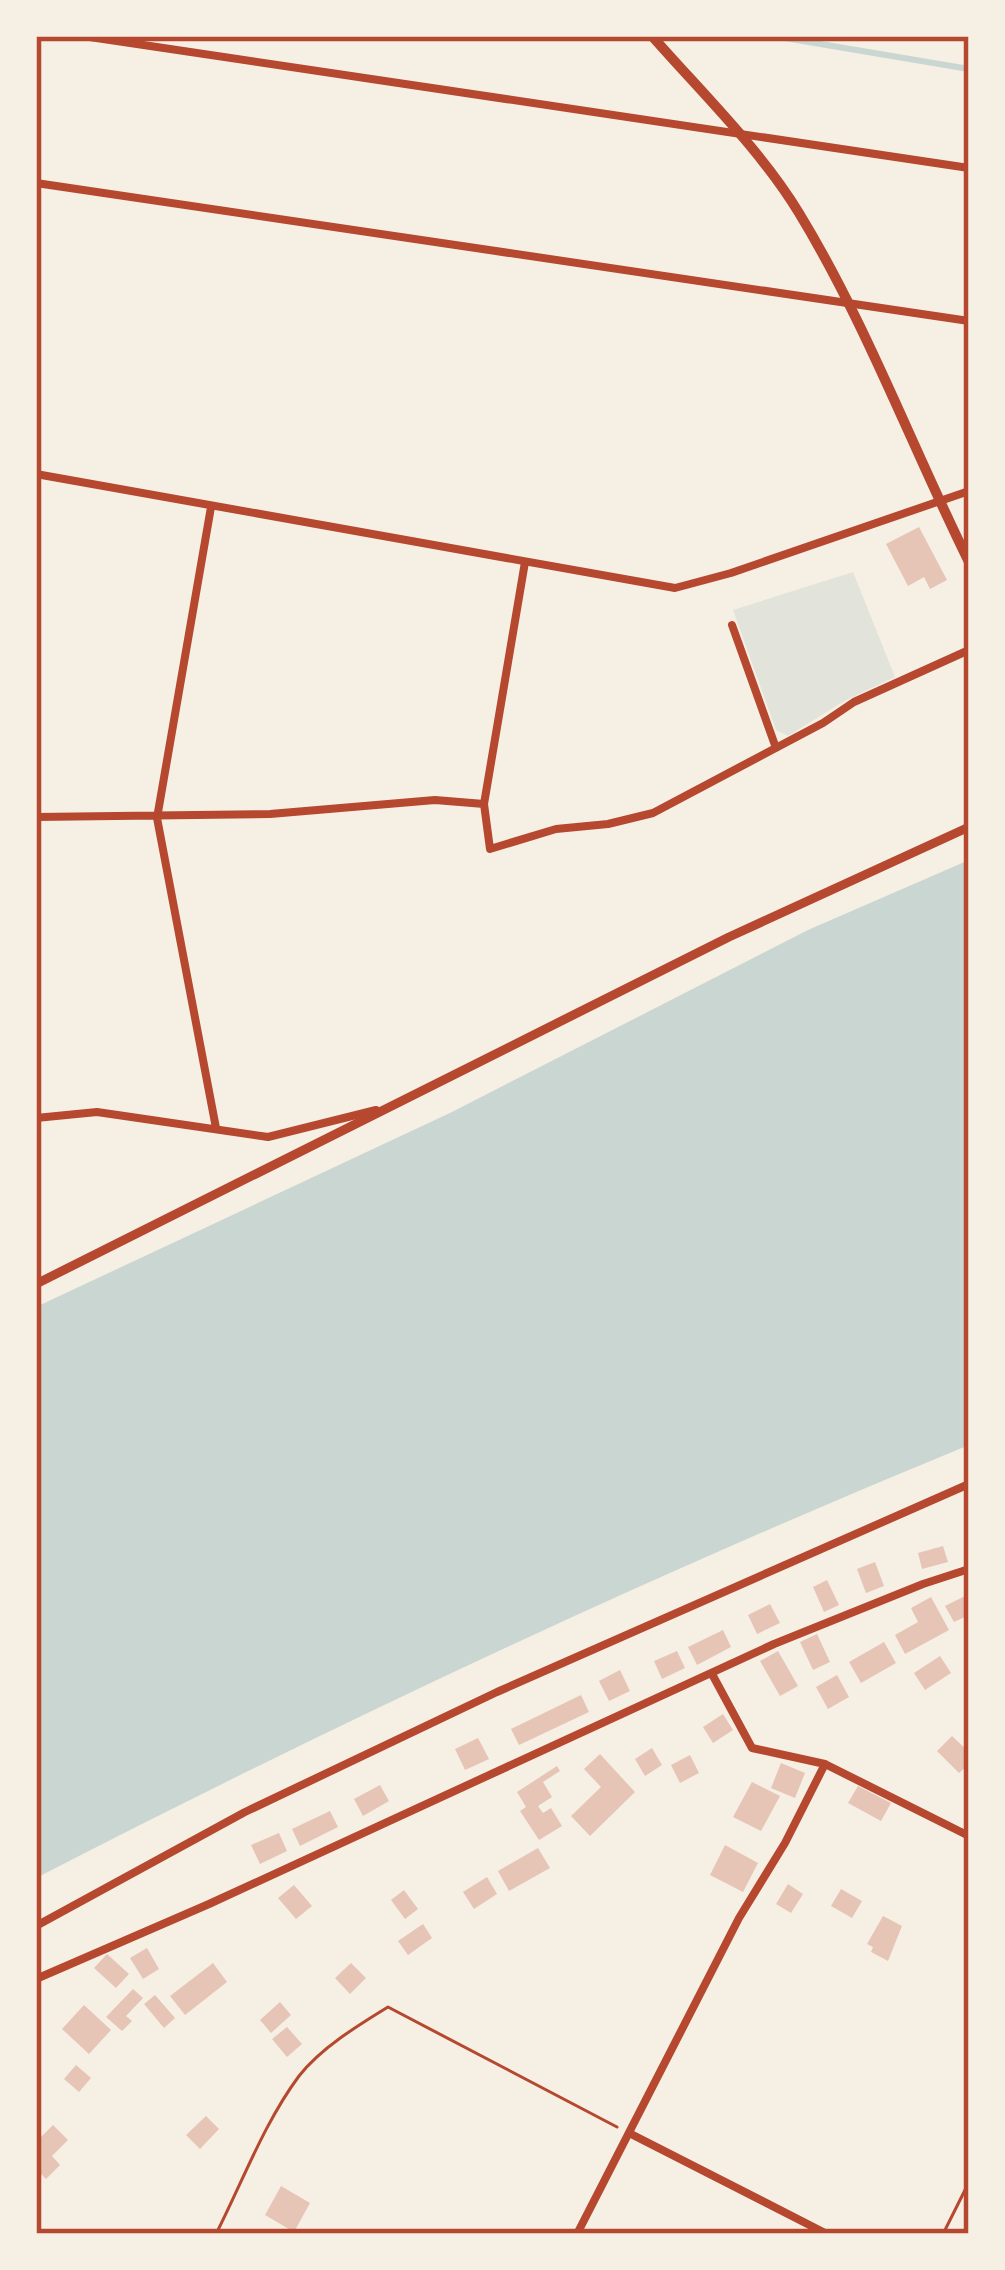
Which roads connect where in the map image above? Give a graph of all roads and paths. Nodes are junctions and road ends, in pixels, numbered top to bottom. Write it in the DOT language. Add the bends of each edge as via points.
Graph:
graph roads {
  1 [pos="83,36"];
  2 [pos="652,36"];
  3 [pos="737,133"];
  4 [pos="969,169"];
  5 [pos="36,183"];
  6 [pos="847,302"];
  7 [pos="969,321"];
  8 [pos="36,474"];
  9 [pos="969,491"];
  10 [pos="940,503"];
  11 [pos="211,507"];
  12 [pos="525,562"];
  13 [pos="969,562"];
  14 [pos="732,626"];
  15 [pos="969,650"];
  16 [pos="776,748"];
  17 [pos="484,804"];
  18 [pos="36,817"];
  19 [pos="157,818"];
  20 [pos="969,827"];
  21 [pos="383,1109"];
  22 [pos="36,1118"];
  23 [pos="216,1128"];
  24 [pos="36,1284"];
  25 [pos="969,1484"];
  26 [pos="969,1570"];
  27 [pos="712,1674"];
  28 [pos="825,1764"];
  29 [pos="969,1836"];
  30 [pos="36,1925"];
  31 [pos="36,1979"];
  32 [pos="629,2133"];
  33 [pos="969,2182"];
  34 [pos="216,2234"];
  35 [pos="577,2234"];
  36 [pos="827,2234"];
  37 [pos="943,2234"];
  1 -- 3 [label="street"];
  2 -- 3 [label="main road"];
  3 -- 4 [label="street"];
  3 -- 6 [label="main road" via="797,210"];
  5 -- 6 [label="street"];
  6 -- 7 [label="street"];
  6 -- 10 [label="main road"];
  8 -- 11 [label="street"];
  9 -- 10 [label="street"];
  10 -- 12 [label="street" via="675,588"];
  10 -- 13 [label="main road"];
  11 -- 12 [label="street"];
  11 -- 19 [label="street"];
  12 -- 17 [label="street"];
  14 -- 16 [label="street"];
  15 -- 16 [label="street"];
  16 -- 17 [label="street" via="653,814 490,849"];
  17 -- 19 [label="street" via="435,800"];
  18 -- 19 [label="street"];
  19 -- 23 [label="street"];
  20 -- 21 [label="street"];
  21 -- 23 [label="street" via="268,1137"];
  21 -- 24 [label="street"];
  22 -- 23 [label="street" via="98,1112"];
  25 -- 30 [label="street" via="245,1811"];
  26 -- 27 [label="street"];
  27 -- 28 [label="street" via="752,1748"];
  27 -- 31 [label="street"];
  28 -- 29 [label="street"];
  28 -- 32 [label="street"];
  32 -- 34 [label="path" via="388,2007 300,2076"];
  32 -- 35 [label="street"];
  32 -- 36 [label="street"];
  33 -- 37 [label="path"];
}
